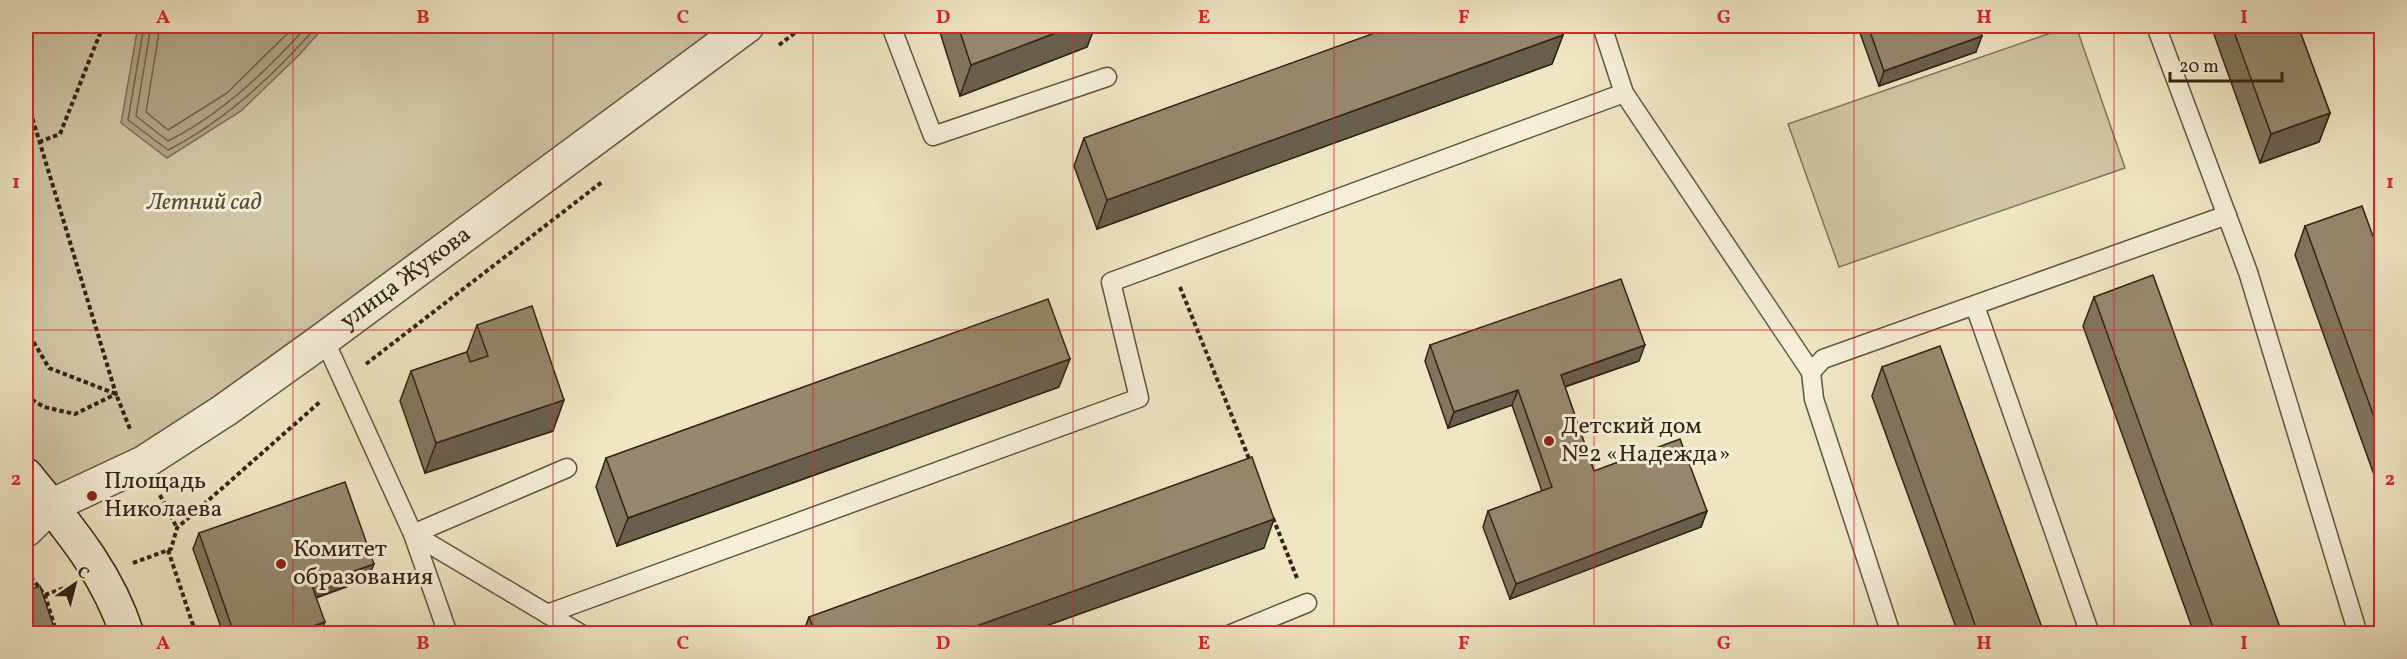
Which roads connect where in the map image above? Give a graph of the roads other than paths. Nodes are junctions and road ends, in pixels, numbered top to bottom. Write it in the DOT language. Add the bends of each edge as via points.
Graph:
graph roads {
  1 [pos="747,26"];
  2 [pos="891,26"];
  3 [pos="1602,26"];
  4 [pos="2156,26"];
  5 [pos="1107,77"];
  6 [pos="1624,93"];
  7 [pos="2227,215"];
  8 [pos="1974,306"];
  9 [pos="324,339"];
  10 [pos="1811,372"];
  11 [pos="567,468"];
  12 [pos="26,475"];
  13 [pos="38,505"];
  14 [pos="26,530"];
  15 [pos="413,534"];
  16 [pos="102,575"];
  17 [pos="1308,603"];
  18 [pos="547,614"];
  19 [pos="127,633"];
  20 [pos="144,633"];
  21 [pos="448,633"];
  22 [pos="580,633"];
  23 [pos="1231,633"];
  24 [pos="1891,633"];
  25 [pos="2090,633"];
  26 [pos="2358,633"];
  1 -- 9 [label="street, улица Жукова"];
  2 -- 5 [label="lane" via="933,136"];
  3 -- 6 [label="lane"];
  4 -- 7 [label="lane"];
  6 -- 10 [label="lane"];
  6 -- 18 [label="lane" via="1111,282 1139,398"];
  7 -- 8 [label="lane"];
  7 -- 26 [label="lane"];
  8 -- 10 [label="lane" via="1823,359"];
  8 -- 25 [label="lane"];
  9 -- 13 [label="street, улица Жукова" via="143,463"];
  9 -- 15 [label="lane"];
  10 -- 24 [label="lane" via="1814,399"];
  11 -- 15 [label="lane"];
  12 -- 13 [label="street"];
  13 -- 14 [label="street, улица Жукова"];
  13 -- 16 [label="street" via="82,544"];
  15 -- 18 [label="lane"];
  15 -- 21 [label="lane"];
  16 -- 19 [label="street"];
  16 -- 20 [label="street" via="135,608"];
  17 -- 23 [label="lane"];
  18 -- 22 [label="lane"];
}
